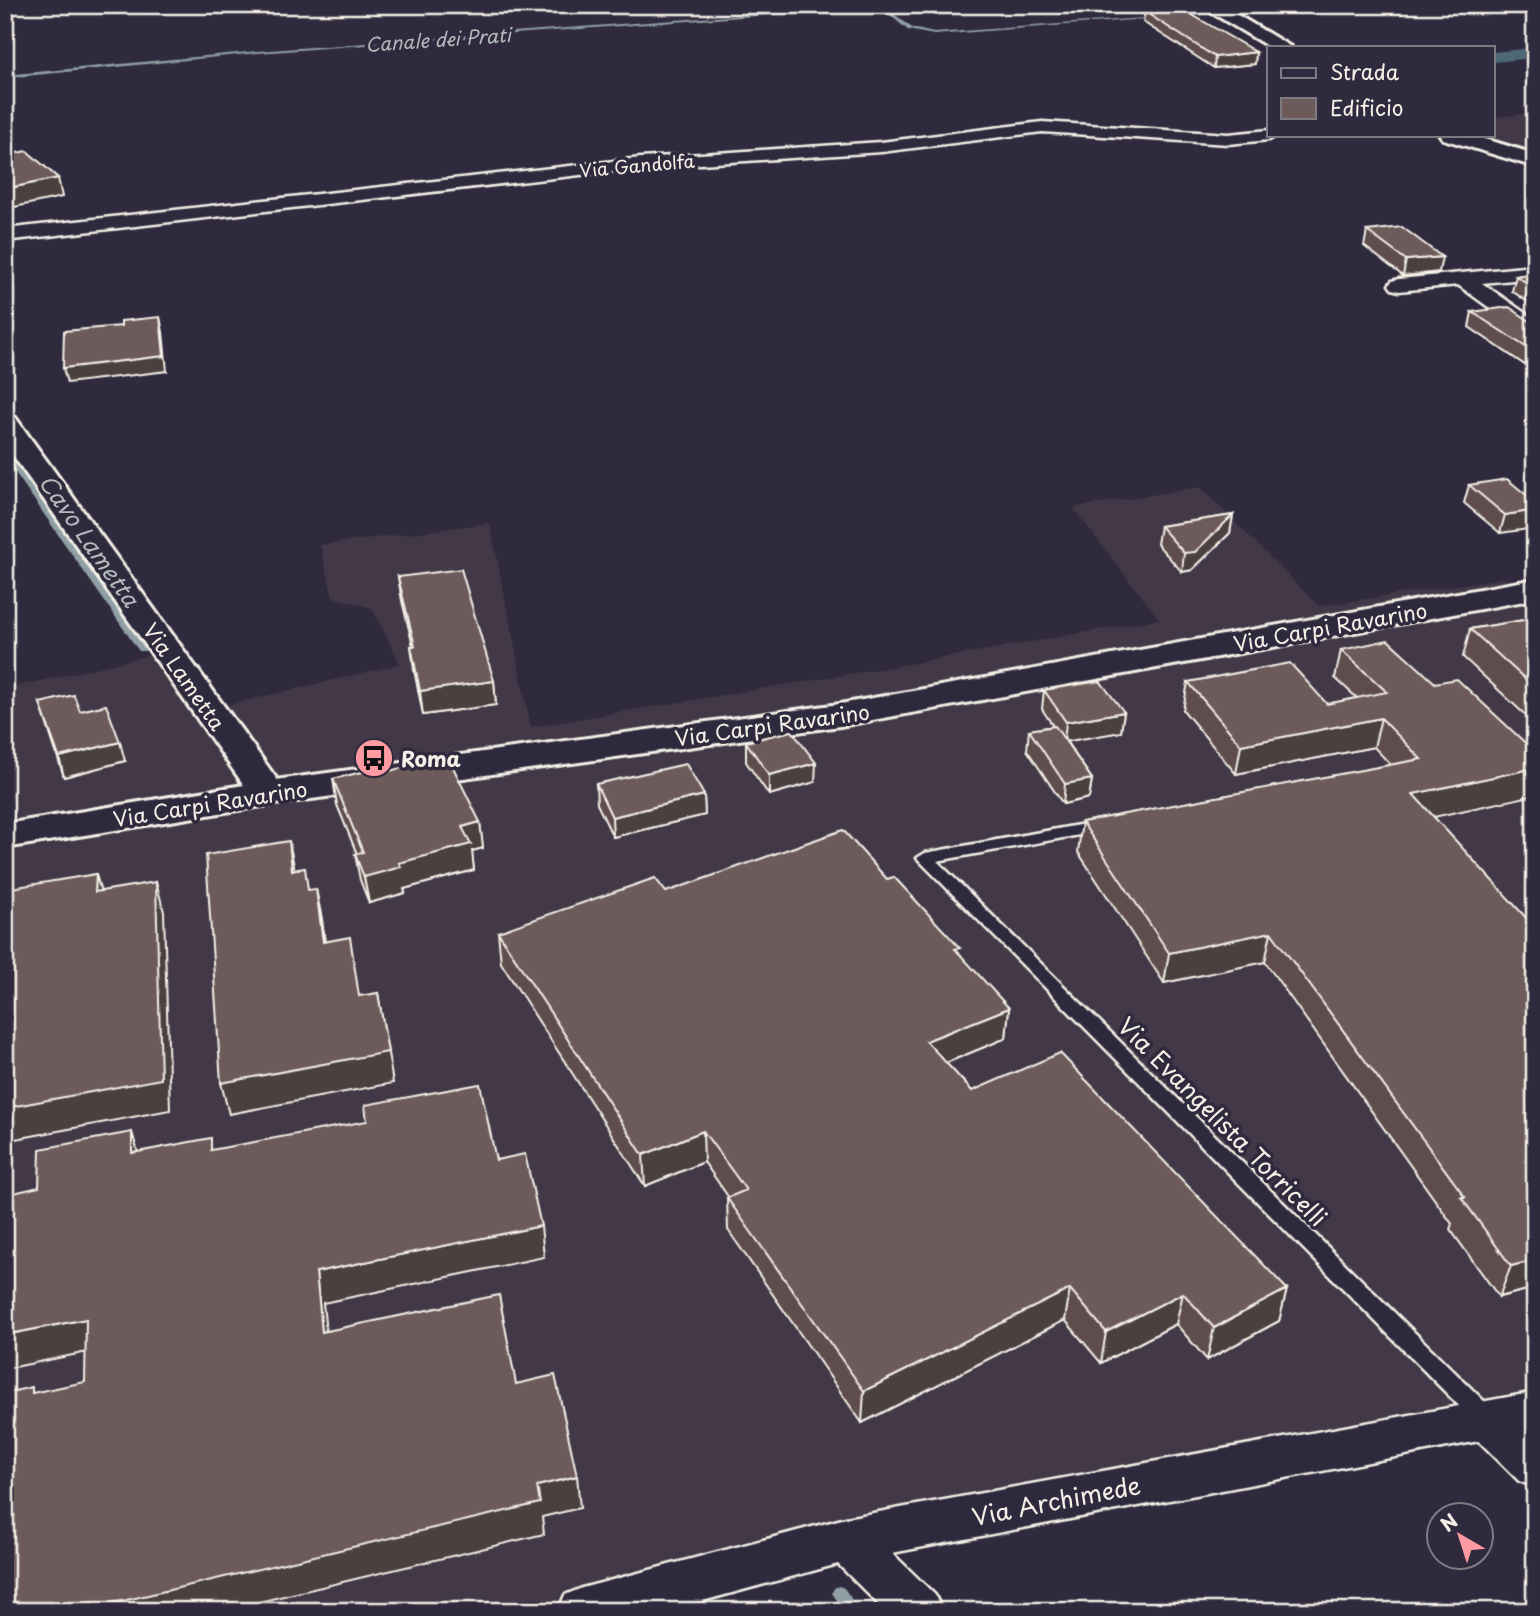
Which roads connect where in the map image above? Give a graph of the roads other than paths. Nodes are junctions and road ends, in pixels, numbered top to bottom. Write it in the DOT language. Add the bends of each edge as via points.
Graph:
graph roads {
  1 [pos="1208,5"];
  2 [pos="1280,46"];
  3 [pos="1267,135"];
  4 [pos="1453,136"];
  5 [pos="1535,161"];
  6 [pos="5,235"];
  7 [pos="1535,272"];
  8 [pos="1461,278"];
  9 [pos="1399,285"];
  10 [pos="1535,330"];
  11 [pos="5,423"];
  12 [pos="1535,589"];
  13 [pos="268,793"];
  14 [pos="1122,822"];
  15 [pos="7,836"];
  16 [pos="1535,1411"];
  17 [pos="1488,1420"];
  18 [pos="1535,1467"];
  19 [pos="846,1540"];
  20 [pos="582,1611"];
  21 [pos="918,1611"];
  1 -- 2 [label="main road"];
  3 -- 6 [label="street, Via Gandolfa" via="1228,139 1042,127 881,147 641,163"];
  4 -- 5 [label="main road"];
  7 -- 8 [label="street"];
  8 -- 9 [label="street"];
  8 -- 10 [label="street"];
  11 -- 13 [label="main road, Via Lametta"];
  12 -- 13 [label="main road, Via Carpi Ravarino" via="828,717"];
  13 -- 15 [label="main road, Via Carpi Ravarino"];
  14 -- 17 [label="lane, Via Evangelista Torricelli" via="925,858"];
  16 -- 17 [label="street, Via Archimede"];
  17 -- 18 [label="street"];
  17 -- 19 [label="street, Via Archimede"];
  19 -- 20 [label="street, Via Archimede"];
  19 -- 21 [label="street"];
}
